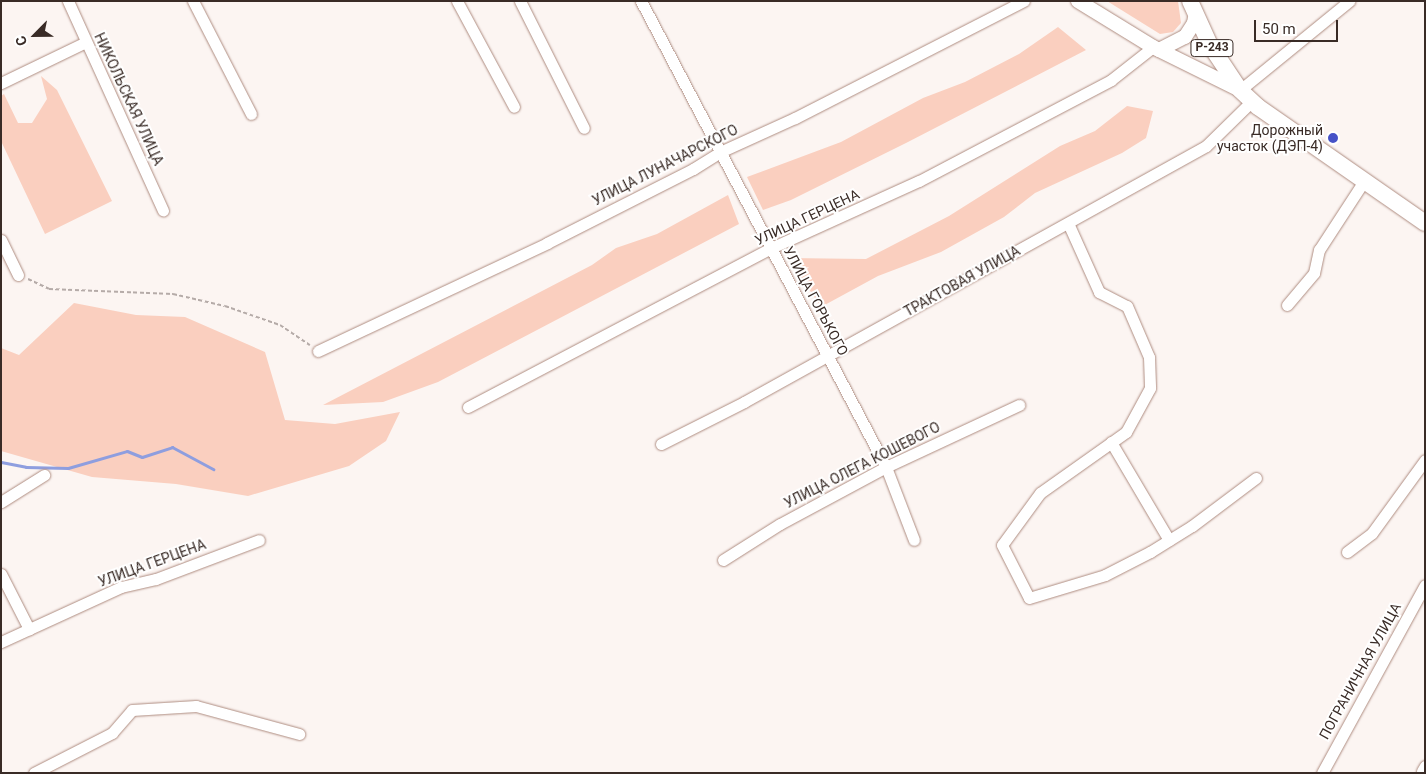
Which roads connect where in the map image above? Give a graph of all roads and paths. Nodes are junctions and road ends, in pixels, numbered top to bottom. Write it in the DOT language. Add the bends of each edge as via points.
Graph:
graph roads {
  1 [pos="68,1"];
  2 [pos="192,1"];
  3 [pos="457,1"];
  4 [pos="520,1"];
  5 [pos="641,1"];
  6 [pos="1024,1"];
  7 [pos="1078,1"];
  8 [pos="1349,1"];
  9 [pos="1193,7"];
  10 [pos="86,42"];
  11 [pos="1156,48"];
  12 [pos="1,83"];
  13 [pos="1240,90"];
  14 [pos="1252,101"];
  15 [pos="514,107"];
  16 [pos="251,114"];
  17 [pos="584,128"];
  18 [pos="720,152"];
  19 [pos="1364,181"];
  20 [pos="163,210"];
  21 [pos="1068,223"];
  22 [pos="1425,223"];
  23 [pos="1,240"];
  24 [pos="770,248"];
  25 [pos="18,275"];
  26 [pos="1288,306"];
  27 [pos="318,351"];
  28 [pos="828,353"];
  29 [pos="1019,405"];
  30 [pos="468,407"];
  31 [pos="1111,442"];
  32 [pos="661,444"];
  33 [pos="1425,460"];
  34 [pos="886,467"];
  35 [pos="44,475"];
  36 [pos="1256,478"];
  37 [pos="1,502"];
  38 [pos="259,540"];
  39 [pos="914,540"];
  40 [pos="1169,540"];
  41 [pos="1347,552"];
  42 [pos="723,560"];
  43 [pos="1,574"];
  44 [pos="1425,585"];
  45 [pos="29,629"];
  46 [pos="1,642"];
  47 [pos="299,734"];
  48 [pos="34,773"];
  49 [pos="1322,773"];
  1 -- 10 [label="street, НИКОЛЬСКАЯ УЛИЦА"];
  2 -- 16 [label="street"];
  3 -- 15 [label="street"];
  4 -- 17 [label="street"];
  5 -- 18 [label="street, УЛИЦА ГОРЬКОГО"];
  6 -- 18 [label="street, УЛИЦА ЛУНАЧАРСКОГО" via="795,118"];
  7 -- 11 [label="main road"];
  8 -- 13 [label="street"];
  9 -- 11 [label="main road" via="1194,23 1185,37"];
  9 -- 13 [label="highway, Р-243" via="1210,45"];
  10 -- 12 [label="street"];
  10 -- 20 [label="street, НИКОЛЬСКАЯ УЛИЦА"];
  11 -- 13 [label="main road"];
  11 -- 24 [label="street, УЛИЦА ГЕРЦЕНА" via="1102,85 919,181"];
  13 -- 14 [label="highway, Р-243"];
  14 -- 19 [label="highway, Р-243"];
  14 -- 21 [label="street, ТРАКТОВАЯ УЛИЦА" via="1206,146"];
  18 -- 24 [label="street, УЛИЦА ГОРЬКОГО"];
  18 -- 27 [label="street, УЛИЦА ЛУНАЧАРСКОГО" via="693,170 547,244"];
  19 -- 22 [label="highway, Р-243"];
  19 -- 26 [label="street" via="1318,250 1314,273"];
  21 -- 28 [label="street, ТРАКТОВАЯ УЛИЦА"];
  21 -- 31 [label="street" via="1099,292 1127,306 1150,357 1150,388 1126,432"];
  23 -- 25 [label="street"];
  24 -- 28 [label="street, УЛИЦА ГОРЬКОГО"];
  24 -- 30 [label="street, УЛИЦА ГЕРЦЕНА"];
  25 -- 27 [label="path" via="49,289 173,294 225,306 280,325"];
  28 -- 32 [label="street, ТРАКТОВАЯ УЛИЦА" via="744,402"];
  28 -- 34 [label="street, УЛИЦА ГОРЬКОГО"];
  29 -- 34 [label="street, УЛИЦА ОЛЕГА КОШЕВОГО"];
  31 -- 40 [label="street"];
  31 -- 40 [label="street" via="1040,493 1002,545 1029,598 1105,575"];
  33 -- 41 [label="street" via="1372,533"];
  34 -- 39 [label="street, УЛИЦА ГОРЬКОГО"];
  34 -- 42 [label="street, УЛИЦА ОЛЕГА КОШЕВОГО" via="780,524"];
  35 -- 37 [label="street"];
  36 -- 40 [label="street"];
  38 -- 45 [label="street, УЛИЦА ГЕРЦЕНА" via="156,579 121,587"];
  43 -- 45 [label="street"];
  44 -- 49 [label="street, ПОГРАНИЧНАЯ УЛИЦА"];
  45 -- 46 [label="street, УЛИЦА ГЕРЦЕНА"];
  47 -- 48 [label="street" via="196,706 132,710 112,732"];
}
